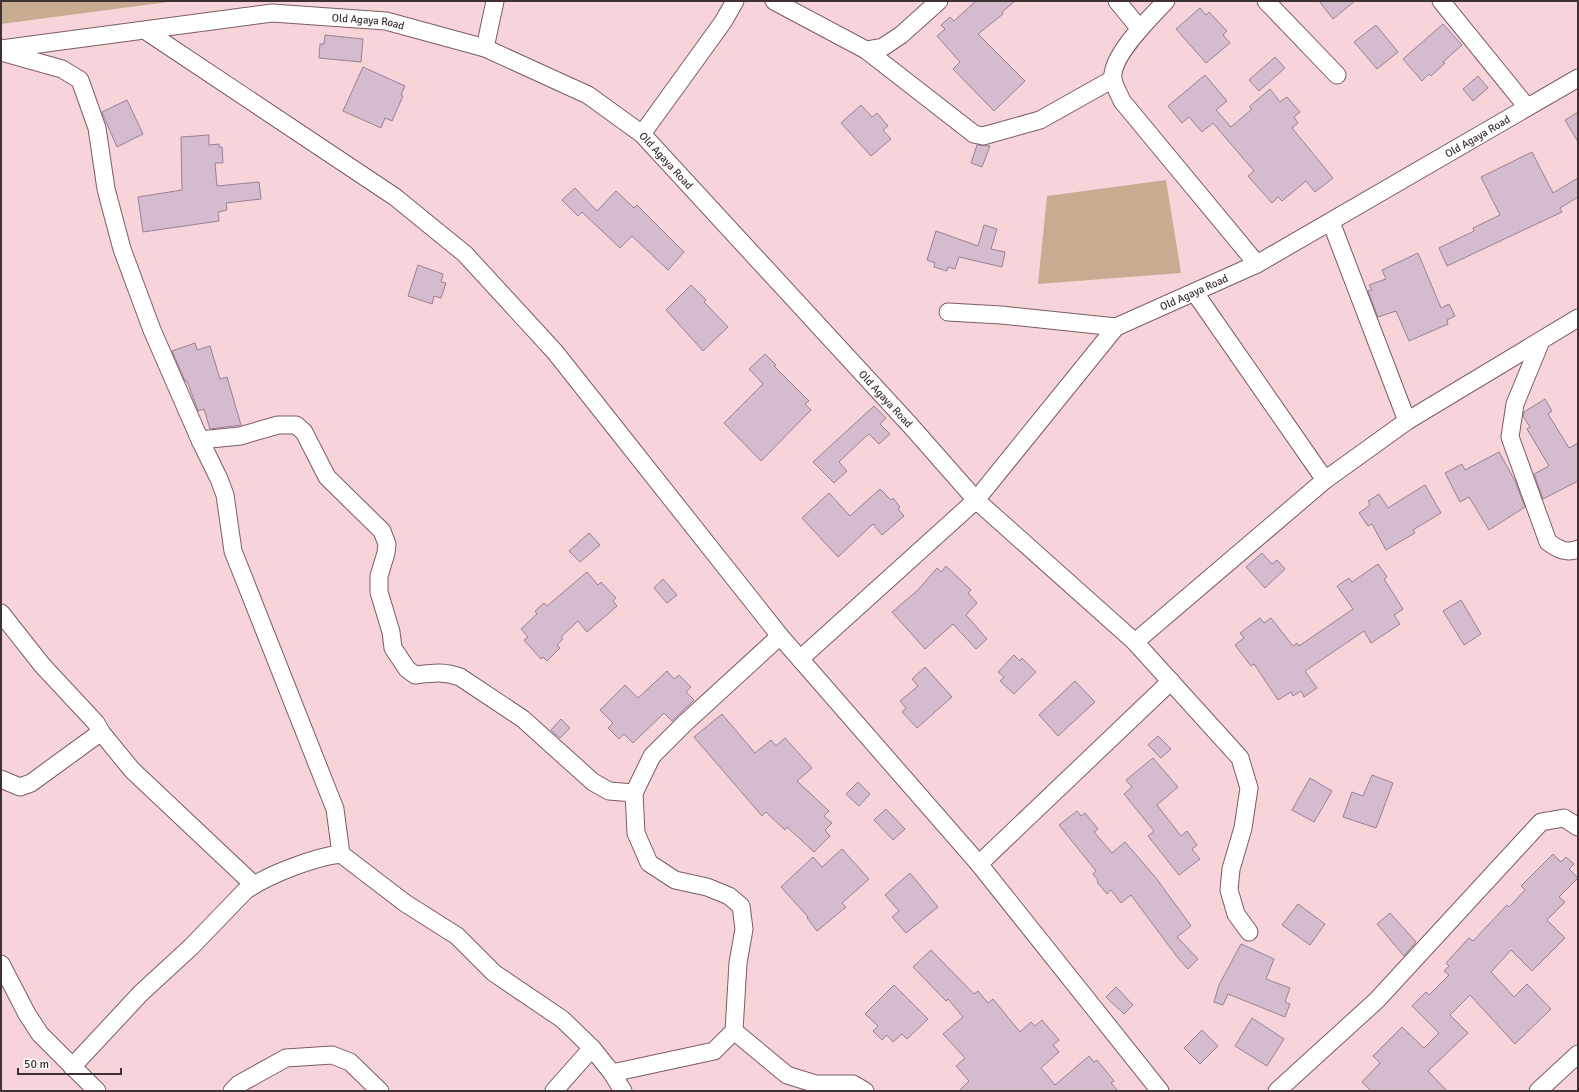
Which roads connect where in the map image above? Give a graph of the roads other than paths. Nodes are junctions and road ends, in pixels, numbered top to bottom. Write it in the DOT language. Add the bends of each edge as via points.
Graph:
graph roads {
  1 [pos="495,1"];
  2 [pos="735,1"];
  3 [pos="774,1"];
  4 [pos="939,1"];
  5 [pos="1117,1"];
  6 [pos="1166,1"];
  7 [pos="1266,1"];
  8 [pos="1441,1"];
  9 [pos="274,7"];
  10 [pos="1140,28"];
  11 [pos="146,31"];
  12 [pos="485,48"];
  13 [pos="1,50"];
  14 [pos="866,50"];
  15 [pos="1337,75"];
  16 [pos="1578,78"];
  17 [pos="1113,79"];
  18 [pos="1527,107"];
  19 [pos="642,134"];
  20 [pos="1331,222"];
  21 [pos="1257,264"];
  22 [pos="1195,293"];
  23 [pos="948,312"];
  24 [pos="1578,318"];
  25 [pos="1116,327"];
  26 [pos="1541,340"];
  27 [pos="1407,421"];
  28 [pos="200,440"];
  29 [pos="1325,480"];
  30 [pos="976,500"];
  31 [pos="1578,549"];
  32 [pos="1,613"];
  33 [pos="780,636"];
  34 [pos="1135,642"];
  35 [pos="800,659"];
  36 [pos="1171,681"];
  37 [pos="101,732"];
  38 [pos="1,779"];
  39 [pos="634,793"];
  40 [pos="1578,827"];
  41 [pos="341,854"];
  42 [pos="979,864"];
  43 [pos="254,885"];
  44 [pos="1249,932"];
  45 [pos="1,964"];
  46 [pos="734,1031"];
  47 [pos="592,1048"];
  48 [pos="1578,1054"];
  49 [pos="72,1067"];
  50 [pos="612,1073"];
  51 [pos="97,1091"];
  52 [pos="232,1091"];
  53 [pos="380,1091"];
  54 [pos="554,1091"];
  55 [pos="623,1091"];
  56 [pos="865,1091"];
  57 [pos="1160,1091"];
  58 [pos="1277,1091"];
  59 [pos="1538,1091"];
  1 -- 12 [label="street"];
  2 -- 19 [label="street" via="723,22"];
  3 -- 14 [label="street"];
  4 -- 14 [label="street" via="901,35 882,47"];
  5 -- 10 [label="street"];
  6 -- 10 [label="street"];
  7 -- 15 [label="street"];
  8 -- 18 [label="street"];
  9 -- 11 [label="street, Old Agaya Road"];
  9 -- 12 [label="street, Old Agaya Road" via="386,21"];
  10 -- 17 [label="street" via="1116,62"];
  11 -- 13 [label="street, Old Agaya Road"];
  11 -- 33 [label="street" via="394,197 465,254 555,352"];
  12 -- 19 [label="street, Old Agaya Road" via="588,95"];
  13 -- 28 [label="street" via="62,69 80,80 97,128 106,189 122,250 152,330"];
  14 -- 17 [label="street" via="974,134 983,136 1040,120"];
  16 -- 18 [label="street, Old Agaya Road"];
  17 -- 21 [label="street" via="1122,101"];
  18 -- 20 [label="street, Old Agaya Road"];
  19 -- 30 [label="street, Old Agaya Road"];
  20 -- 21 [label="street, Old Agaya Road"];
  20 -- 27 [label="street"];
  21 -- 22 [label="street, Old Agaya Road"];
  22 -- 25 [label="street, Old Agaya Road"];
  22 -- 29 [label="street"];
  23 -- 25 [label="street"];
  24 -- 26 [label="street"];
  25 -- 30 [label="street, Old Agaya Road"];
  26 -- 27 [label="street"];
  26 -- 31 [label="street" via="1515,404 1510,437 1548,542 1561,551"];
  27 -- 29 [label="street"];
  28 -- 39 [label="street" via="240,436 278,425 296,425 304,432 327,477 382,531 387,544 379,576 379,592 393,648 407,669 415,675 437,672 460,677 523,719 593,782 609,791"];
  28 -- 41 [label="street" via="226,495 233,551 245,584 302,721 334,808"];
  29 -- 34 [label="street"];
  30 -- 34 [label="street"];
  30 -- 35 [label="street"];
  32 -- 37 [label="street" via="42,665 96,723"];
  33 -- 35 [label="street"];
  33 -- 39 [label="street" via="652,756"];
  34 -- 36 [label="street"];
  35 -- 42 [label="street"];
  36 -- 42 [label="street"];
  36 -- 44 [label="street" via="1240,758 1249,788 1243,828 1231,869 1229,890 1236,914"];
  37 -- 38 [label="street" via="31,783 20,787"];
  37 -- 43 [label="street" via="132,770"];
  39 -- 46 [label="street" via="636,833 649,863 675,880 706,887 729,896 741,906 744,930 738,963"];
  40 -- 58 [label="street" via="1564,818 1541,822 1377,1000"];
  41 -- 43 [label="street" via="327,856"];
  41 -- 47 [label="street" via="405,904 457,936 494,973 562,1020"];
  42 -- 57 [label="street"];
  43 -- 49 [label="street" via="141,993"];
  45 -- 49 [label="street" via="40,1034"];
  46 -- 50 [label="street" via="714,1051"];
  46 -- 56 [label="street" via="787,1075 816,1084 853,1084"];
  47 -- 50 [label="street"];
  47 -- 54 [label="street"];
  48 -- 59 [label="street"];
  49 -- 51 [label="street"];
  50 -- 55 [label="street"];
  52 -- 53 [label="street" via="239,1084 286,1058 332,1055 350,1062"];
}
